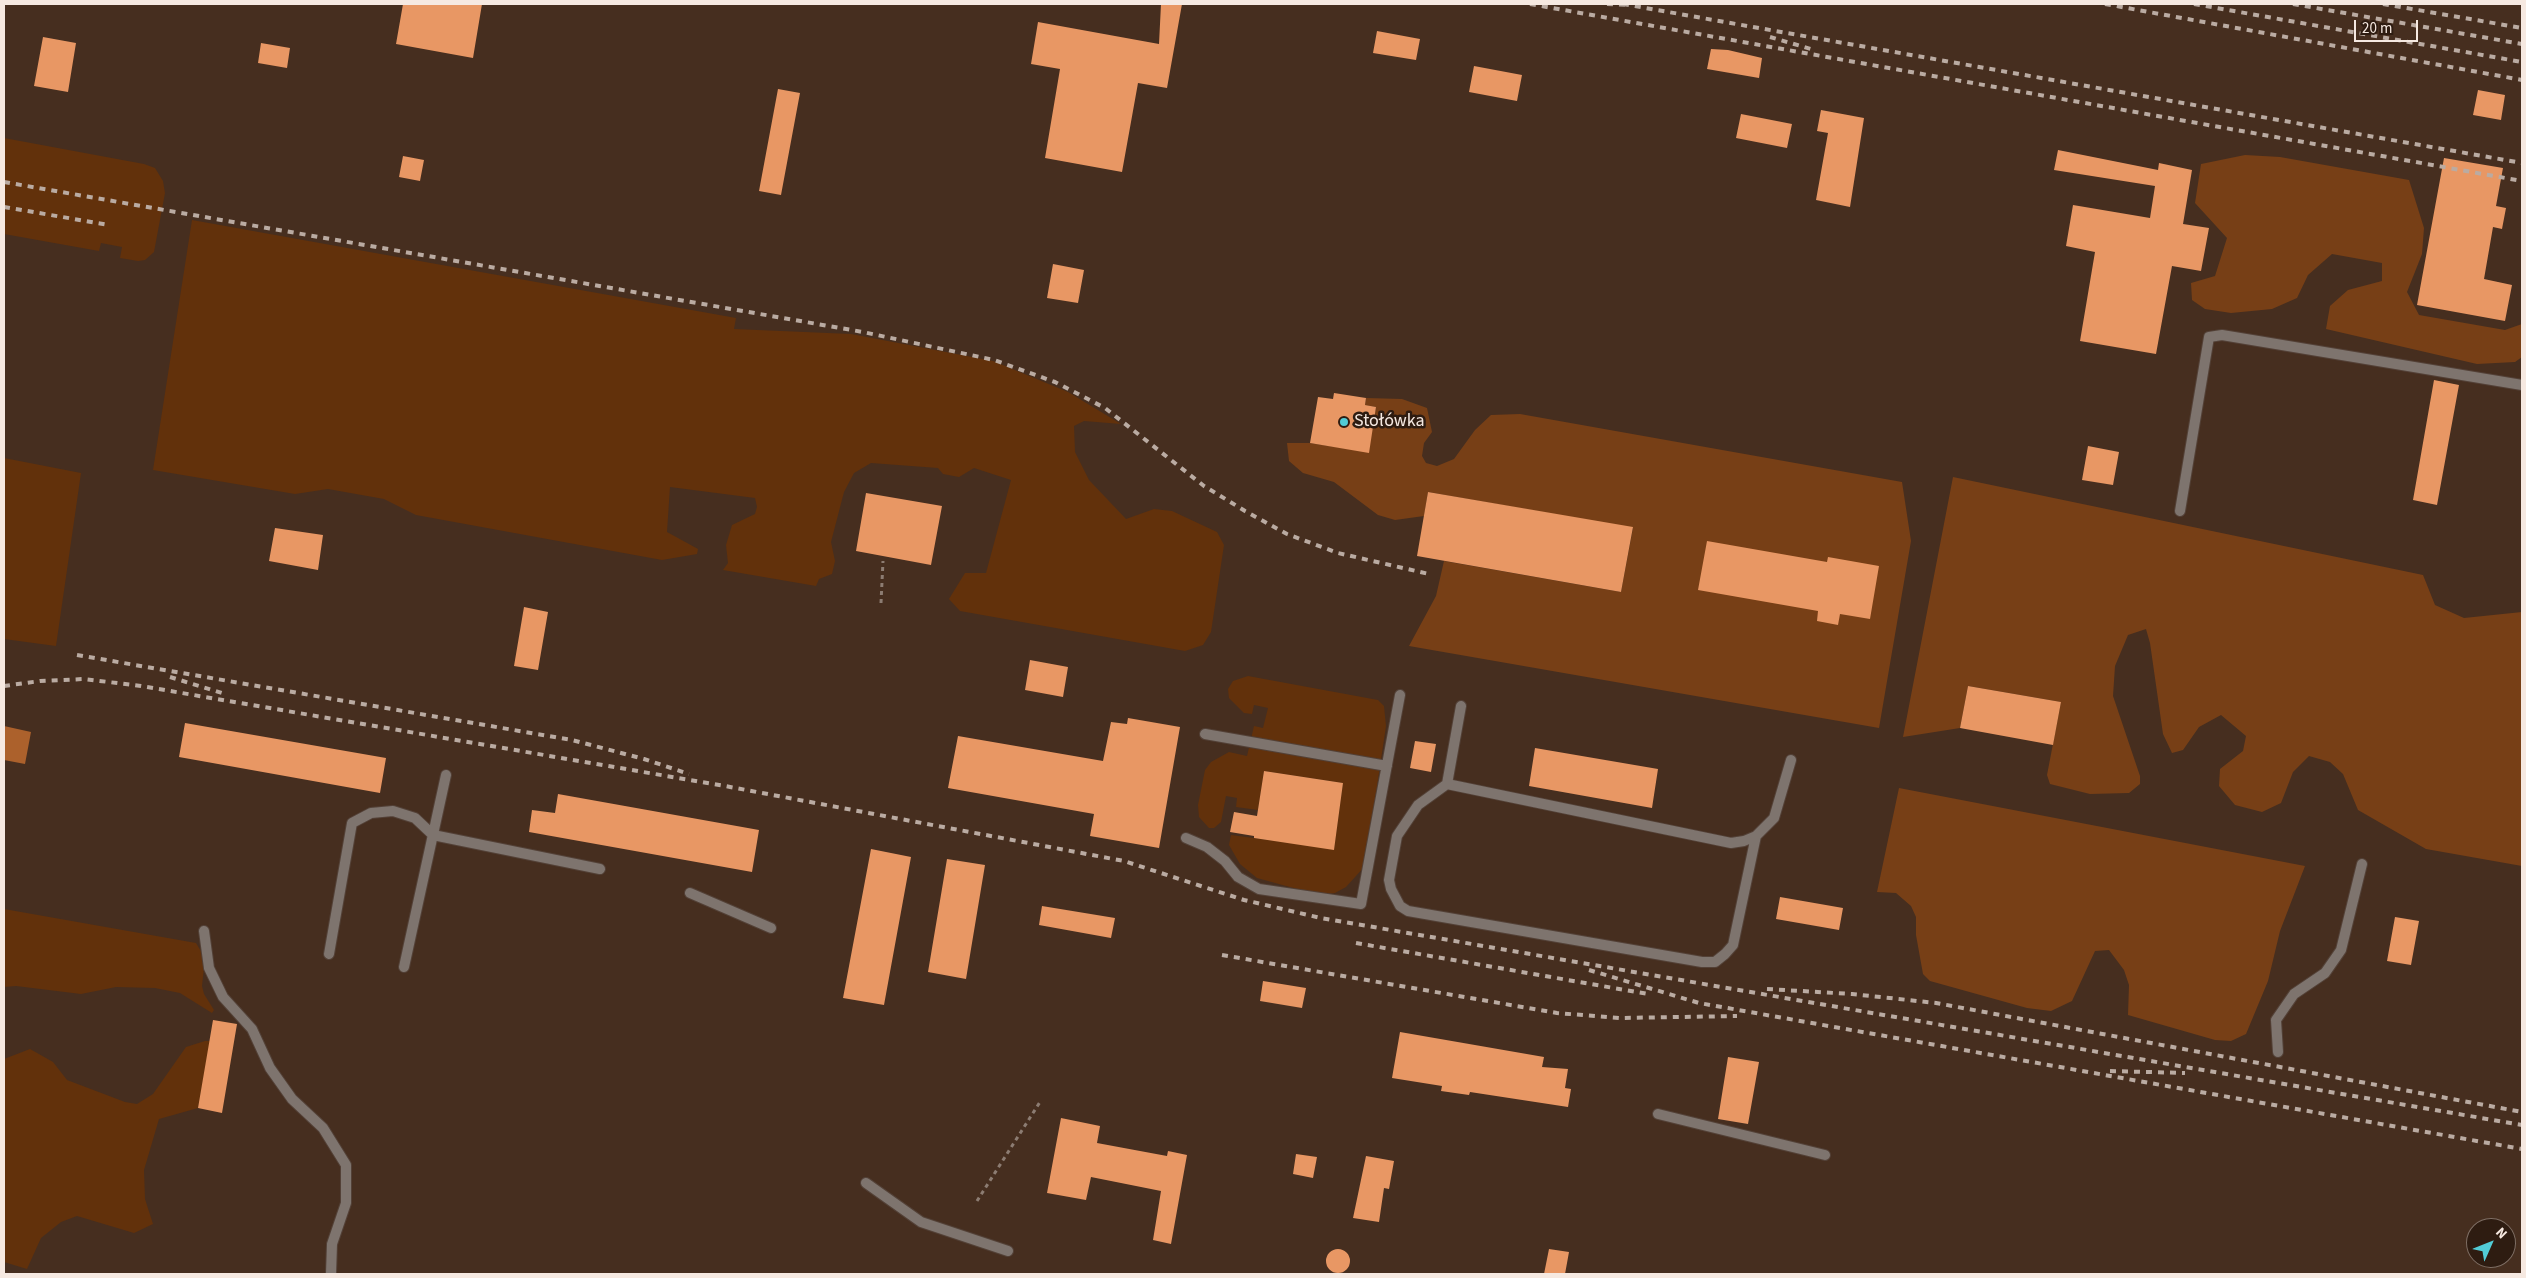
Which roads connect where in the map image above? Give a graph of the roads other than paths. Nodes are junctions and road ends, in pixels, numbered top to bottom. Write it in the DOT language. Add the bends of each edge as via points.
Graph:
graph roads {
  1 [pos="2522,385"];
  2 [pos="2180,511"];
  3 [pos="1400,695"];
  4 [pos="1462,706"];
  5 [pos="1205,734"];
  6 [pos="1790,760"];
  7 [pos="1387,766"];
  8 [pos="446,775"];
  9 [pos="1447,784"];
  10 [pos="433,835"];
  11 [pos="1756,836"];
  12 [pos="1186,838"];
  13 [pos="2362,864"];
  14 [pos="600,868"];
  15 [pos="690,893"];
  16 [pos="771,928"];
  17 [pos="204,932"];
  18 [pos="329,954"];
  19 [pos="404,967"];
  20 [pos="2278,1052"];
  21 [pos="1658,1114"];
  22 [pos="1825,1155"];
  23 [pos="866,1183"];
  24 [pos="1008,1251"];
  25 [pos="331,1274"];
  1 -- 2 [label="lane" via="2222,335 2209,336"];
  3 -- 7 [label="lane"];
  4 -- 9 [label="lane"];
  5 -- 7 [label="lane"];
  6 -- 11 [label="lane" via="1774,818"];
  7 -- 12 [label="lane" via="1361,904 1260,889 1238,877 1207,847"];
  8 -- 10 [label="lane"];
  9 -- 11 [label="lane" via="1731,843"];
  9 -- 11 [label="lane" via="1418,805 1397,836 1389,880 1390,889 1400,906 1408,911 1702,962 1715,962 1732,945"];
  10 -- 14 [label="lane"];
  10 -- 18 [label="lane" via="415,818 393,811 370,813 352,824"];
  10 -- 19 [label="lane"];
  13 -- 20 [label="lane" via="2341,950 2325,973 2294,994 2276,1020"];
  15 -- 16 [label="lane"];
  17 -- 25 [label="lane" via="209,968 223,997 252,1029 270,1068 292,1099 323,1128 346,1165 346,1203 332,1244"];
  21 -- 22 [label="lane"];
  23 -- 24 [label="lane" via="921,1222"];
}
